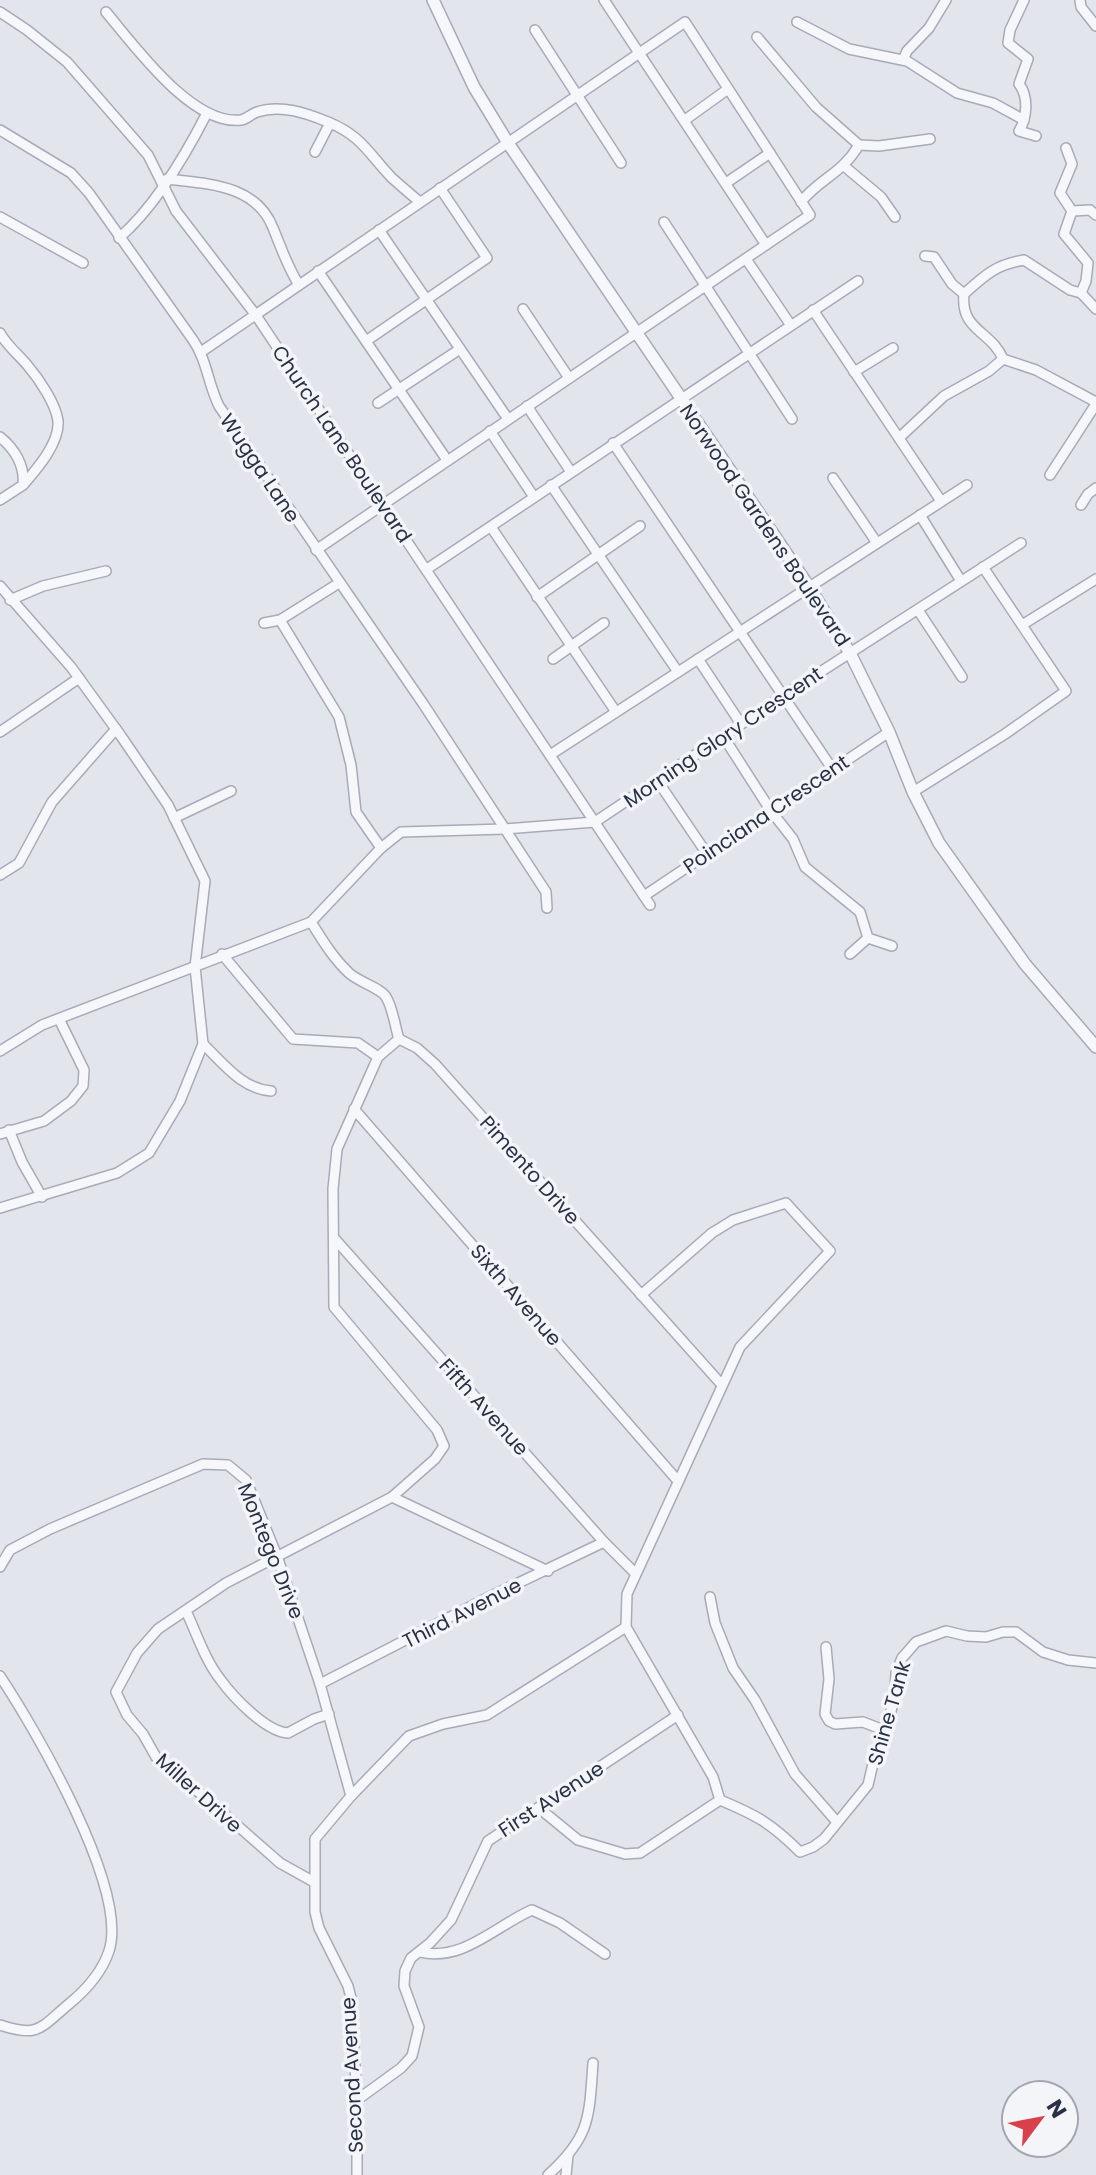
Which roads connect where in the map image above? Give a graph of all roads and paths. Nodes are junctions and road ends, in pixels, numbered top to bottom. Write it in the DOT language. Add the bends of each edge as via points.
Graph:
graph roads {
  1 [pos="604,0"];
  2 [pos="946,0"];
  3 [pos="1024,0"];
  4 [pos="1080,0"];
  5 [pos="438,2"];
  6 [pos="0,12"];
  7 [pos="106,12"];
  8 [pos="797,22"];
  9 [pos="1096,26"];
  10 [pos="535,30"];
  11 [pos="757,37"];
  12 [pos="640,52"];
  13 [pos="903,60"];
  14 [pos="728,89"];
  15 [pos="576,95"];
  16 [pos="207,113"];
  17 [pos="685,120"];
  18 [pos="1024,120"];
  19 [pos="330,123"];
  20 [pos="0,130"];
  21 [pos="1036,136"];
  22 [pos="930,139"];
  23 [pos="508,143"];
  24 [pos="859,145"];
  25 [pos="1066,148"];
  26 [pos="315,152"];
  27 [pos="770,153"];
  28 [pos="621,163"];
  29 [pos="844,166"];
  30 [pos="165,182"];
  31 [pos="726,183"];
  32 [pos="440,188"];
  33 [pos="420,202"];
  34 [pos="801,202"];
  35 [pos="1072,211"];
  36 [pos="1096,215"];
  37 [pos="0,217"];
  38 [pos="895,217"];
  39 [pos="664,222"];
  40 [pos="379,230"];
  41 [pos="119,238"];
  42 [pos="766,245"];
  43 [pos="925,256"];
  44 [pos="746,259"];
  45 [pos="83,263"];
  46 [pos="318,271"];
  47 [pos="858,281"];
  48 [pos="299,285"];
  49 [pos="705,286"];
  50 [pos="1081,293"];
  51 [pos="964,294"];
  52 [pos="427,300"];
  53 [pos="523,309"];
  54 [pos="1096,309"];
  55 [pos="813,310"];
  56 [pos="255,314"];
  57 [pos="790,324"];
  58 [pos="636,332"];
  59 [pos="0,333"];
  60 [pos="366,341"];
  61 [pos="893,348"];
  62 [pos="460,349"];
  63 [pos="201,352"];
  64 [pos="749,352"];
  65 [pos="1003,359"];
  66 [pos="854,372"];
  67 [pos="569,378"];
  68 [pos="399,390"];
  69 [pos="681,398"];
  70 [pos="378,403"];
  71 [pos="1096,403"];
  72 [pos="527,406"];
  73 [pos="508,419"];
  74 [pos="792,419"];
  75 [pos="490,431"];
  76 [pos="0,437"];
  77 [pos="899,438"];
  78 [pos="613,443"];
  79 [pos="447,460"];
  80 [pos="571,472"];
  81 [pos="1050,475"];
  82 [pos="833,478"];
  83 [pos="23,485"];
  84 [pos="551,485"];
  85 [pos="967,485"];
  86 [pos="1096,488"];
  87 [pos="534,497"];
  88 [pos="0,500"];
  89 [pos="941,501"];
  90 [pos="382,504"];
  91 [pos="1081,505"];
  92 [pos="920,515"];
  93 [pos="640,526"];
  94 [pos="491,527"];
  95 [pos="877,543"];
  96 [pos="1021,543"];
  97 [pos="316,550"];
  98 [pos="598,555"];
  99 [pos="983,567"];
  100 [pos="427,569"];
  101 [pos="106,571"];
  102 [pos="1096,579"];
  103 [pos="961,581"];
  104 [pos="339,583"];
  105 [pos="0,586"];
  106 [pos="809,587"];
  107 [pos="537,597"];
  108 [pos="10,600"];
  109 [pos="918,610"];
  110 [pos="280,620"];
  111 [pos="264,623"];
  112 [pos="604,623"];
  113 [pos="1022,625"];
  114 [pos="740,632"];
  115 [pos="570,646"];
  116 [pos="850,653"];
  117 [pos="553,659"];
  118 [pos="698,659"];
  119 [pos="678,672"];
  120 [pos="962,677"];
  121 [pos="79,678"];
  122 [pos="783,696"];
  123 [pos="616,712"];
  124 [pos="741,724"];
  125 [pos="116,729"];
  126 [pos="0,732"];
  127 [pos="889,732"];
  128 [pos="723,736"];
  129 [pos="550,755"];
  130 [pos="833,770"];
  131 [pos="657,780"];
  132 [pos="231,791"];
  133 [pos="913,792"];
  134 [pos="771,811"];
  135 [pos="174,818"];
  136 [pos="595,822"];
  137 [pos="505,829"];
  138 [pos="381,848"];
  139 [pos="707,854"];
  140 [pos="0,875"];
  141 [pos="644,896"];
  142 [pos="650,905"];
  143 [pos="547,908"];
  144 [pos="311,922"];
  145 [pos="868,938"];
  146 [pos="892,946"];
  147 [pos="222,954"];
  148 [pos="850,954"];
  149 [pos="195,967"];
  150 [pos="59,1019"];
  151 [pos="399,1039"];
  152 [pos="203,1044"];
  153 [pos="1096,1047"];
  154 [pos="0,1051"];
  155 [pos="378,1057"];
  156 [pos="271,1091"];
  157 [pos="354,1109"];
  158 [pos="4,1132"];
  159 [pos="42,1197"];
  160 [pos="0,1208"];
  161 [pos="335,1239"];
  162 [pos="641,1295"];
  163 [pos="722,1385"];
  164 [pos="678,1481"];
  165 [pos="392,1497"];
  166 [pos="604,1542"];
  167 [pos="277,1556"];
  168 [pos="0,1567"];
  169 [pos="548,1571"];
  170 [pos="635,1573"];
  171 [pos="710,1597"];
  172 [pos="186,1611"];
  173 [pos="626,1627"];
  174 [pos="826,1647"];
  175 [pos="1096,1663"];
  176 [pos="0,1676"];
  177 [pos="320,1684"];
  178 [pos="329,1714"];
  179 [pos="678,1715"];
  180 [pos="886,1731"];
  181 [pos="351,1796"];
  182 [pos="720,1800"];
  183 [pos="539,1808"];
  184 [pos="837,1822"];
  185 [pos="314,1882"];
  186 [pos="420,1952"];
  187 [pos="605,1954"];
  188 [pos="0,2025"];
  189 [pos="593,2063"];
  190 [pos="357,2100"];
  191 [pos="568,2155"];
  192 [pos="357,2175"];
  193 [pos="548,2175"];
  194 [pos="566,2175"];
  1 -- 12 [label="street"];
  2 -- 13 [label="street"];
  3 -- 18 [label="street" via="1008,43 1028,59 1019,84 1025,92"];
  4 -- 9 [label="street"];
  5 -- 23 [label="street, Norwood Gardens Boulevard" via="474,87"];
  6 -- 30 [label="street, Church Lane Boulevard" via="67,62"];
  7 -- 16 [label="street" via="166,83"];
  8 -- 13 [label="street" via="849,49"];
  10 -- 15 [label="street"];
  11 -- 24 [label="street" via="816,107"];
  12 -- 14 [label="street" via="685,22"];
  12 -- 15 [label="street"];
  12 -- 17 [label="street"];
  13 -- 18 [label="street" via="957,93 993,103"];
  14 -- 17 [label="street"];
  14 -- 27 [label="street"];
  15 -- 23 [label="street"];
  15 -- 28 [label="street"];
  16 -- 19 [label="street" via="243,120 278,108"];
  16 -- 30 [label="street"];
  17 -- 31 [label="street"];
  18 -- 21 [label="street" via="1019,131"];
  19 -- 26 [label="street"];
  19 -- 33 [label="street" via="354,135"];
  20 -- 41 [label="street, Wugga Lane" via="71,173"];
  22 -- 24 [label="street"];
  23 -- 32 [label="street"];
  23 -- 58 [label="street, Norwood Gardens Boulevard"];
  24 -- 29 [label="street"];
  25 -- 35 [label="street" via="1072,164 1060,193"];
  27 -- 31 [label="street"];
  27 -- 34 [label="street"];
  29 -- 34 [label="street"];
  29 -- 38 [label="street" via="881,197"];
  30 -- 41 [label="street"];
  30 -- 48 [label="street" via="242,192 272,224"];
  30 -- 56 [label="street, Church Lane Boulevard" via="176,211"];
  31 -- 42 [label="street"];
  32 -- 33 [label="street"];
  32 -- 52 [label="street" via="487,258"];
  33 -- 40 [label="street"];
  34 -- 42 [label="street" via="810,215"];
  35 -- 36 [label="street"];
  35 -- 50 [label="street" via="1064,234 1088,263"];
  37 -- 45 [label="street"];
  39 -- 49 [label="street"];
  40 -- 46 [label="street"];
  40 -- 52 [label="street"];
  41 -- 63 [label="street, Wugga Lane"];
  42 -- 44 [label="street"];
  43 -- 51 [label="street" via="934,257"];
  44 -- 49 [label="street"];
  44 -- 57 [label="street"];
  46 -- 48 [label="street"];
  46 -- 60 [label="street"];
  47 -- 55 [label="street"];
  48 -- 56 [label="street"];
  49 -- 58 [label="street"];
  49 -- 64 [label="street"];
  50 -- 51 [label="street" via="1024,260 1000,264"];
  50 -- 54 [label="street"];
  51 -- 65 [label="street" via="969,322"];
  52 -- 60 [label="street"];
  52 -- 62 [label="street"];
  53 -- 67 [label="street"];
  55 -- 57 [label="street"];
  55 -- 66 [label="street"];
  56 -- 63 [label="street"];
  56 -- 90 [label="street, Church Lane Boulevard"];
  57 -- 64 [label="street"];
  58 -- 67 [label="street"];
  58 -- 69 [label="street, Norwood Gardens Boulevard"];
  59 -- 83 [label="street" via="30,367 58,420 49,447"];
  60 -- 68 [label="street"];
  61 -- 66 [label="street"];
  62 -- 68 [label="street"];
  62 -- 73 [label="street"];
  63 -- 97 [label="street, Wugga Lane" via="219,406"];
  64 -- 69 [label="street"];
  64 -- 74 [label="street"];
  65 -- 71 [label="street" via="1036,370"];
  65 -- 77 [label="street" via="944,396"];
  66 -- 77 [label="street"];
  67 -- 72 [label="street"];
  68 -- 70 [label="street"];
  68 -- 79 [label="street"];
  69 -- 78 [label="street"];
  69 -- 106 [label="street, Norwood Gardens Boulevard"];
  71 -- 81 [label="street"];
  72 -- 73 [label="street"];
  72 -- 80 [label="street"];
  73 -- 75 [label="street"];
  75 -- 79 [label="street"];
  75 -- 87 [label="street"];
  76 -- 83 [label="street" via="25,472"];
  77 -- 89 [label="street"];
  78 -- 80 [label="street"];
  78 -- 114 [label="street"];
  79 -- 90 [label="street"];
  80 -- 84 [label="street"];
  82 -- 95 [label="street"];
  83 -- 88 [label="street"];
  84 -- 87 [label="street"];
  84 -- 98 [label="street"];
  85 -- 89 [label="street"];
  86 -- 91 [label="street"];
  87 -- 94 [label="street"];
  89 -- 92 [label="street"];
  90 -- 97 [label="street"];
  90 -- 100 [label="street, Church Lane Boulevard"];
  92 -- 95 [label="street"];
  92 -- 103 [label="street"];
  93 -- 98 [label="street"];
  94 -- 100 [label="street"];
  94 -- 107 [label="street"];
  95 -- 106 [label="street"];
  96 -- 99 [label="street, Morning Glory Crescent"];
  97 -- 104 [label="street, Wugga Lane"];
  98 -- 107 [label="street"];
  98 -- 119 [label="street"];
  99 -- 103 [label="street, Morning Glory Crescent"];
  99 -- 113 [label="street"];
  100 -- 129 [label="street, Church Lane Boulevard"];
  101 -- 108 [label="street"];
  102 -- 113 [label="street"];
  103 -- 109 [label="street, Morning Glory Crescent"];
  104 -- 110 [label="street"];
  104 -- 137 [label="street, Wugga Lane"];
  105 -- 108 [label="street"];
  106 -- 114 [label="street"];
  106 -- 116 [label="street, Norwood Gardens Boulevard"];
  107 -- 115 [label="street"];
  108 -- 121 [label="street"];
  109 -- 116 [label="street, Morning Glory Crescent"];
  109 -- 120 [label="street"];
  110 -- 111 [label="street"];
  110 -- 138 [label="street" via="339,717 356,812"];
  112 -- 115 [label="street"];
  113 -- 133 [label="street" via="1066,691"];
  114 -- 118 [label="street"];
  114 -- 122 [label="street"];
  115 -- 117 [label="street"];
  115 -- 123 [label="street"];
  116 -- 122 [label="street, Morning Glory Crescent"];
  116 -- 127 [label="street, Norwood Gardens Boulevard"];
  118 -- 119 [label="street"];
  118 -- 124 [label="street"];
  119 -- 123 [label="street"];
  121 -- 125 [label="street"];
  121 -- 126 [label="street"];
  122 -- 124 [label="street, Morning Glory Crescent"];
  122 -- 130 [label="street"];
  123 -- 129 [label="street"];
  124 -- 128 [label="street, Morning Glory Crescent"];
  125 -- 135 [label="street"];
  125 -- 140 [label="street" via="52,802 19,863"];
  127 -- 130 [label="street, Poinciana Crescent"];
  127 -- 133 [label="street, Norwood Gardens Boulevard"];
  128 -- 131 [label="street, Morning Glory Crescent"];
  128 -- 134 [label="street"];
  129 -- 136 [label="street, Church Lane Boulevard"];
  130 -- 134 [label="street, Poinciana Crescent"];
  131 -- 136 [label="street, Morning Glory Crescent"];
  131 -- 139 [label="street"];
  132 -- 135 [label="street"];
  133 -- 153 [label="street, Norwood Gardens Boulevard" via="966,884"];
  134 -- 139 [label="street, Poinciana Crescent"];
  134 -- 145 [label="street" via="793,839 805,867 860,912"];
  135 -- 149 [label="street" via="205,881"];
  136 -- 137 [label="street"];
  136 -- 141 [label="street, Church Lane Boulevard"];
  137 -- 138 [label="street" via="401,832"];
  137 -- 143 [label="street, Wugga Lane" via="546,892"];
  138 -- 144 [label="street"];
  139 -- 141 [label="street, Poinciana Crescent"];
  141 -- 142 [label="street, Church Lane Boulevard"];
  144 -- 147 [label="street"];
  144 -- 151 [label="street" via="349,973 387,997"];
  145 -- 146 [label="street"];
  145 -- 148 [label="street"];
  147 -- 149 [label="street"];
  147 -- 155 [label="street" via="293,1039 358,1043"];
  149 -- 150 [label="street"];
  149 -- 152 [label="street"];
  150 -- 154 [label="street"];
  150 -- 158 [label="street" via="84,1070 83,1086 44,1121"];
  151 -- 155 [label="street"];
  151 -- 162 [label="street, Pimento Drive" via="435,1064"];
  152 -- 156 [label="street" via="238,1078"];
  152 -- 159 [label="street" via="180,1101 149,1153 117,1173"];
  155 -- 157 [label="street"];
  157 -- 161 [label="street" via="337,1149"];
  157 -- 164 [label="street, Sixth Avenue"];
  158 -- 159 [label="street"];
  159 -- 160 [label="street"];
  161 -- 165 [label="street" via="334,1307 437,1430 444,1446"];
  161 -- 166 [label="street, Fifth Avenue"];
  162 -- 163 [label="street, Pimento Drive"];
  162 -- 163 [label="street" via="712,1233 733,1220 786,1203 830,1251 740,1347"];
  163 -- 164 [label="street"];
  164 -- 170 [label="street"];
  165 -- 167 [label="street"];
  165 -- 169 [label="street"];
  166 -- 169 [label="street, Third Avenue"];
  166 -- 170 [label="street, Fifth Avenue"];
  167 -- 168 [label="street, Montego Drive" via="246,1480 228,1465 203,1464 50,1529 10,1550"];
  167 -- 172 [label="street"];
  167 -- 177 [label="street, Montego Drive"];
  169 -- 177 [label="street, Third Avenue"];
  170 -- 173 [label="street" via="627,1594"];
  171 -- 184 [label="street" via="733,1668 795,1774"];
  172 -- 178 [label="street" via="218,1678 273,1730 288,1733"];
  172 -- 185 [label="street, Miller Drive" via="158,1629 137,1653 116,1692 156,1757 175,1776 280,1863"];
  173 -- 179 [label="street"];
  173 -- 181 [label="street, Second Avenue" via="487,1715 409,1736"];
  174 -- 180 [label="street" via="829,1721 863,1722"];
  175 -- 180 [label="street, Shine Tank" via="1043,1652 1016,1632 986,1637 946,1631 916,1642 902,1658"];
  176 -- 188 [label="street" via="84,1827 112,1921 109,1951 87,1989 38,2030 22,2032"];
  177 -- 178 [label="street, Montego Drive"];
  178 -- 181 [label="street, Montego Drive"];
  179 -- 182 [label="street"];
  179 -- 183 [label="street, First Avenue"];
  180 -- 184 [label="street, Shine Tank" via="868,1785"];
  181 -- 185 [label="street, Second Avenue" via="315,1839"];
  182 -- 183 [label="street" via="640,1853 625,1854 578,1840"];
  182 -- 184 [label="street, Shine Tank" via="762,1819 800,1852 824,1839"];
  183 -- 186 [label="street, First Avenue" via="488,1841 451,1920"];
  185 -- 190 [label="street, Second Avenue" via="319,1928 351,1998"];
  186 -- 187 [label="street" via="451,1953 532,1910"];
  186 -- 190 [label="street, First Avenue" via="411,1958 403,1979 419,2027 412,2056"];
  189 -- 191 [label="street" via="588,2119"];
  190 -- 192 [label="street, Second Avenue"];
  191 -- 193 [label="street"];
  191 -- 194 [label="street"];
}
